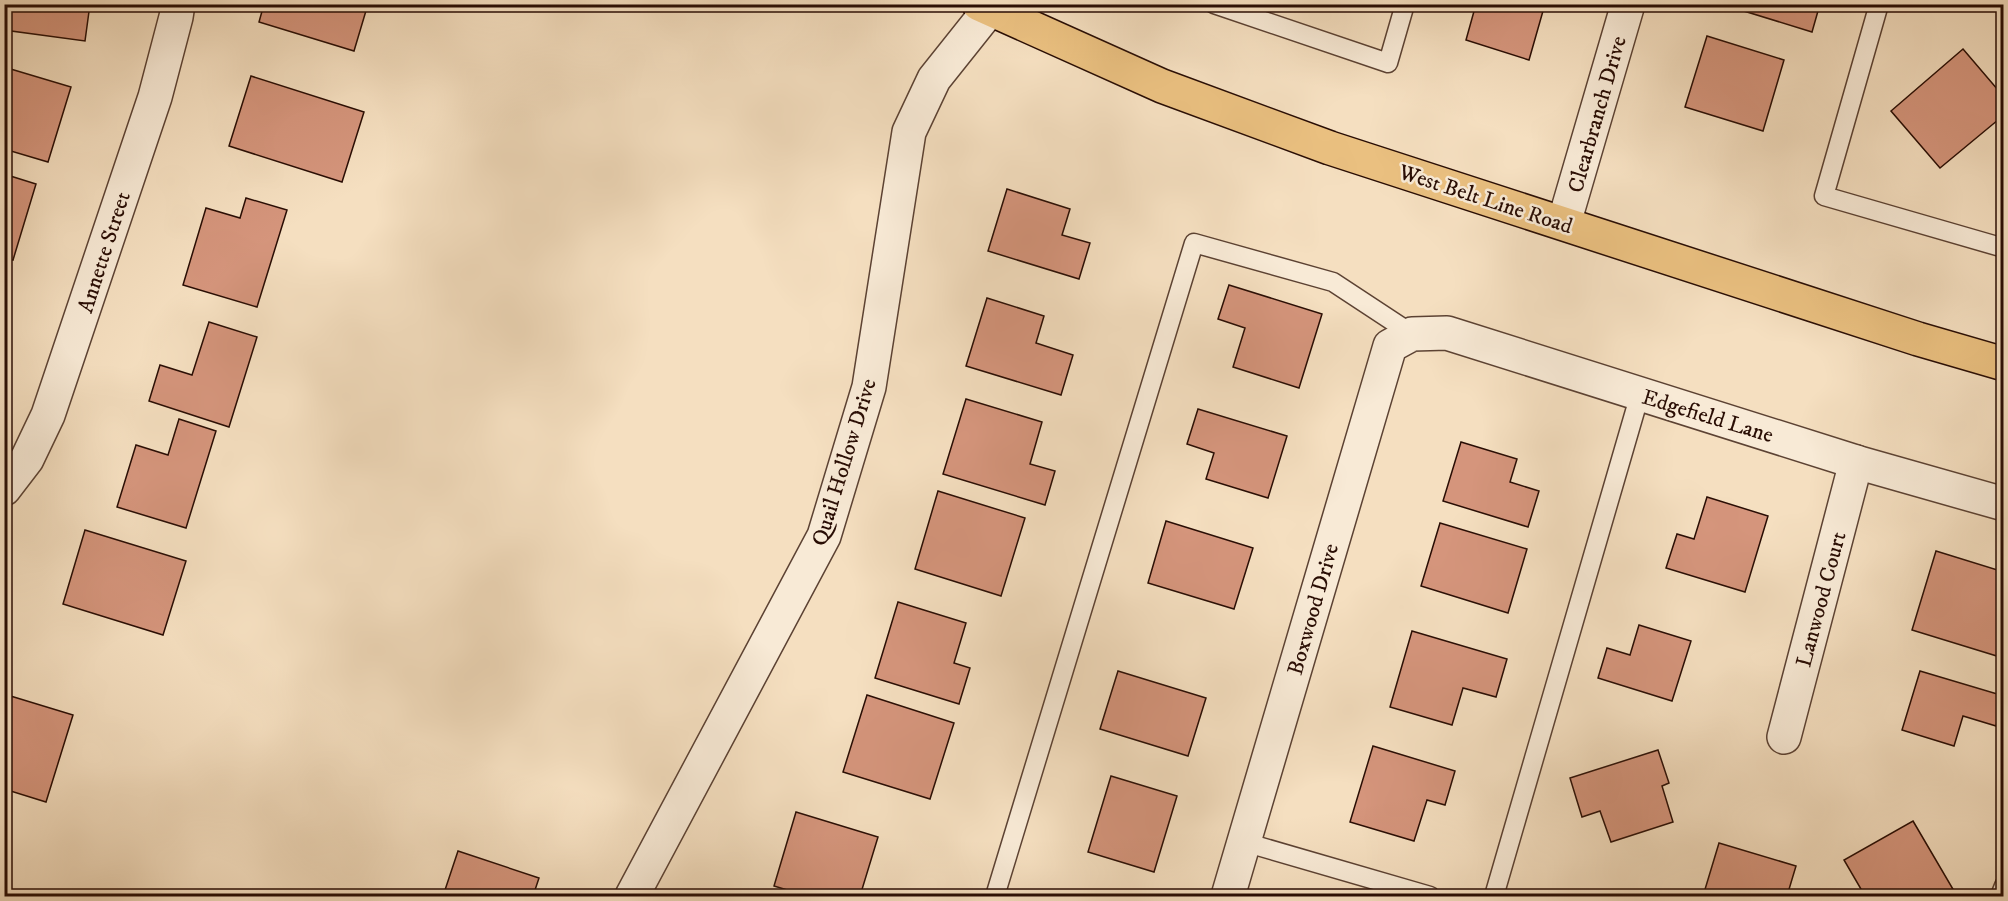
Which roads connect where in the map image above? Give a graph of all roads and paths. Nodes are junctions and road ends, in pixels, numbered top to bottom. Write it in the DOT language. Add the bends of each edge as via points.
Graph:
graph roads {
  1 [pos="178,4"];
  2 [pos="1214,4"];
  3 [pos="1405,4"];
  4 [pos="1629,4"];
  5 [pos="1879,4"];
  6 [pos="984,7"];
  7 [pos="1564,224"];
  8 [pos="2004,248"];
  9 [pos="1412,334"];
  10 [pos="2004,364"];
  11 [pos="1640,394"];
  12 [pos="1856,462"];
  13 [pos="4,489"];
  14 [pos="2004,504"];
  15 [pos="1784,737"];
  16 [pos="1244,842"];
  17 [pos="2004,886"];
  18 [pos="632,897"];
  19 [pos="995,897"];
  20 [pos="1228,897"];
  21 [pos="1430,897"];
  22 [pos="1494,897"];
  23 [pos="2000,897"];
  1 -- 13 [label="street, Annette Street" via="155,97 48,415 27,459"];
  2 -- 3 [label="lane" via="1388,63"];
  4 -- 7 [label="street, Clearbranch Drive"];
  5 -- 8 [label="lane" via="1824,196"];
  6 -- 7 [label="main road, West Belt Line Road" via="1173,91 1330,148"];
  6 -- 18 [label="street, Quail Hollow Drive" via="934,78 909,132 869,387 824,536"];
  7 -- 10 [label="main road, West Belt Line Road"];
  9 -- 11 [label="street, Edgefield Lane" via="1447,333"];
  9 -- 16 [label="street, Boxwood Drive" via="1390,346"];
  9 -- 19 [label="lane" via="1333,282 1194,243"];
  11 -- 12 [label="street, Edgefield Lane"];
  11 -- 22 [label="lane"];
  12 -- 14 [label="street, Edgefield Lane"];
  12 -- 15 [label="street, Lanwood Court"];
  16 -- 20 [label="street, Boxwood Drive"];
  16 -- 21 [label="lane"];
  17 -- 23 [label="lane"];
}
